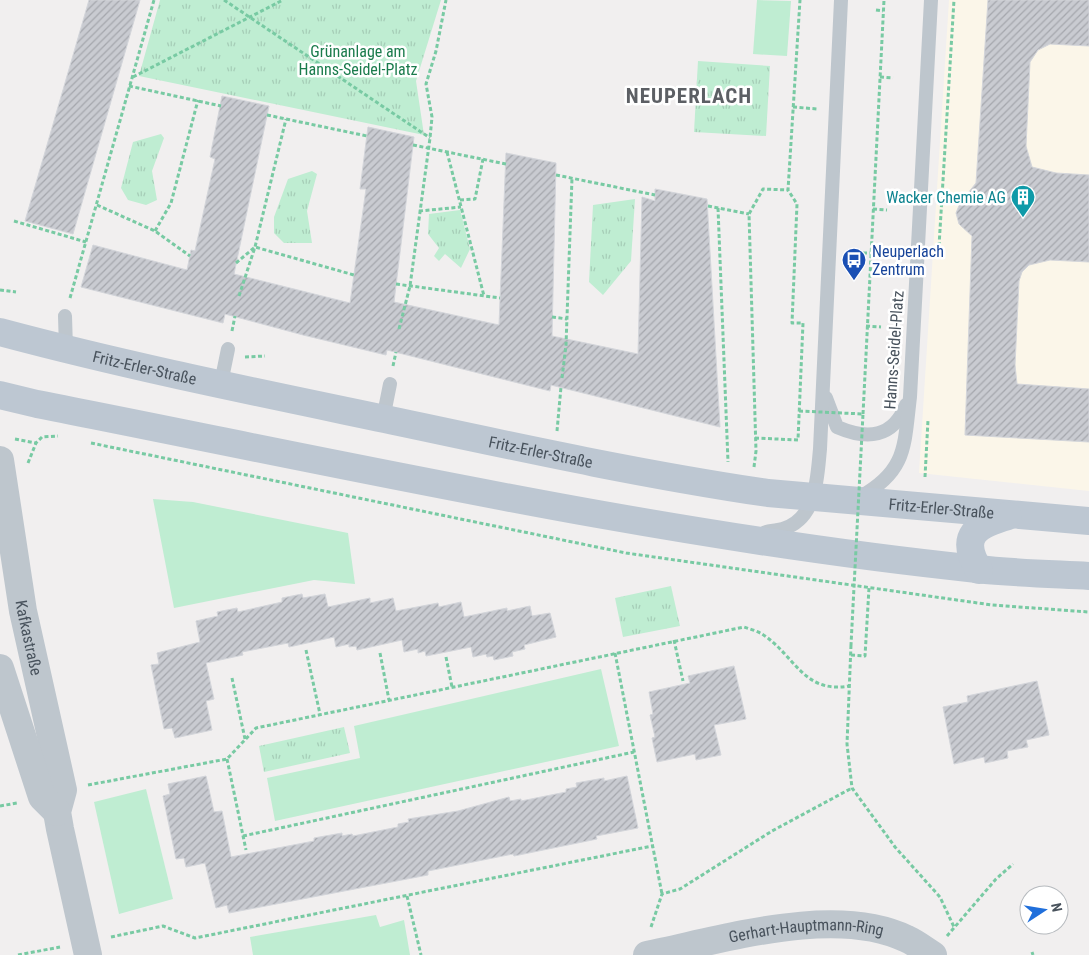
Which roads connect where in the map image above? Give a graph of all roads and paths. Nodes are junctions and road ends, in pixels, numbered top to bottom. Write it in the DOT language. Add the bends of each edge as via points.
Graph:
graph roads {
  1 [pos="154,0"];
  2 [pos="224,0"];
  3 [pos="282,0"];
  4 [pos="446,0"];
  5 [pos="800,0"];
  6 [pos="841,0"];
  7 [pos="884,0"];
  8 [pos="931,0"];
  9 [pos="954,0"];
  10 [pos="876,10"];
  11 [pos="883,11"];
  12 [pos="249,17"];
  13 [pos="880,77"];
  14 [pos="132,78"];
  15 [pos="893,78"];
  16 [pos="129,86"];
  17 [pos="198,100"];
  18 [pos="221,106"];
  19 [pos="793,107"];
  20 [pos="807,108"];
  21 [pos="267,114"];
  22 [pos="286,119"];
  23 [pos="367,136"];
  24 [pos="430,138"];
  25 [pos="413,145"];
  26 [pos="429,148"];
  27 [pos="447,152"];
  28 [pos="484,159"];
  29 [pos="506,164"];
  30 [pos="556,175"];
  31 [pos="572,178"];
  32 [pos="788,190"];
  33 [pos="655,195"];
  34 [pos="460,200"];
  35 [pos="97,206"];
  36 [pos="708,206"];
  37 [pos="461,207"];
  38 [pos="718,208"];
  39 [pos="873,209"];
  40 [pos="887,210"];
  41 [pos="419,211"];
  42 [pos="749,214"];
  43 [pos="866,218"];
  44 [pos="872,218"];
  45 [pos="14,221"];
  46 [pos="155,231"];
  47 [pos="86,242"];
  48 [pos="255,247"];
  49 [pos="939,248"];
  50 [pos="864,253"];
  51 [pos="870,253"];
  52 [pos="190,256"];
  53 [pos="236,263"];
  54 [pos="354,275"];
  55 [pos="396,284"];
  56 [pos="410,286"];
  57 [pos="0,290"];
  58 [pos="16,292"];
  59 [pos="239,296"];
  60 [pos="484,296"];
  61 [pos="500,298"];
  62 [pos="65,316"];
  63 [pos="552,317"];
  64 [pos="567,319"];
  65 [pos="866,326"];
  66 [pos="881,327"];
  67 [pos="400,329"];
  68 [pos="0,332"];
  69 [pos="66,348"];
  70 [pos="228,349"];
  71 [pos="562,378"];
  72 [pos="222,384"];
  73 [pos="390,384"];
  74 [pos="561,387"];
  75 [pos="823,387"];
  76 [pos="0,395"];
  77 [pos="910,397"];
  78 [pos="37,404"];
  79 [pos="800,410"];
  80 [pos="863,414"];
  81 [pos="929,418"];
  82 [pos="383,419"];
  83 [pos="557,435"];
  84 [pos="755,438"];
  85 [pos="36,443"];
  86 [pos="4,448"];
  87 [pos="27,465"];
  88 [pos="728,467"];
  89 [pos="753,471"];
  90 [pos="925,477"];
  91 [pos="815,496"];
  92 [pos="855,500"];
  93 [pos="1010,515"];
  94 [pos="1089,521"];
  95 [pos="750,539"];
  96 [pos="979,570"];
  97 [pos="1089,576"];
  98 [pos="869,588"];
  99 [pos="674,640"];
  100 [pos="306,650"];
  101 [pos="380,653"];
  102 [pos="615,653"];
  103 [pos="851,656"];
  104 [pos="446,657"];
  105 [pos="0,668"];
  106 [pos="232,678"];
  107 [pos="683,681"];
  108 [pos="849,686"];
  109 [pos="452,687"];
  110 [pos="389,700"];
  111 [pos="320,714"];
  112 [pos="245,739"];
  113 [pos="634,752"];
  114 [pos="227,759"];
  115 [pos="87,785"];
  116 [pos="852,788"];
  117 [pos="16,802"];
  118 [pos="0,806"];
  119 [pos="57,812"];
  120 [pos="243,836"];
  121 [pos="652,846"];
  122 [pos="246,850"];
  123 [pos="1013,864"];
  124 [pos="662,894"];
  125 [pos="407,896"];
  126 [pos="954,927"];
  127 [pos="87,948"];
  128 [pos="939,948"];
  129 [pos="652,954"];
  130 [pos="18,955"];
  131 [pos="421,955"];
  1 -- 14 [label="path"];
  2 -- 12 [label="path"];
  3 -- 12 [label="path"];
  4 -- 24 [label="path" via="426,84 432,117"];
  5 -- 19 [label="path"];
  6 -- 75 [label="lane"];
  7 -- 11 [label="path"];
  8 -- 77 [label="lane, Hanns-Seidel-Platz"];
  9 -- 49 [label="path"];
  10 -- 11 [label="path"];
  11 -- 13 [label="path"];
  12 -- 14 [label="path"];
  12 -- 24 [label="path"];
  13 -- 15 [label="path"];
  13 -- 39 [label="path"];
  14 -- 16 [label="path"];
  16 -- 17 [label="path"];
  16 -- 35 [label="path"];
  17 -- 18 [label="path"];
  17 -- 46 [label="path" via="171,203"];
  19 -- 20 [label="path"];
  19 -- 32 [label="path"];
  21 -- 22 [label="path"];
  22 -- 23 [label="path"];
  22 -- 48 [label="path"];
  24 -- 26 [label="path"];
  25 -- 26 [label="path"];
  26 -- 27 [label="path"];
  26 -- 41 [label="path"];
  27 -- 28 [label="path"];
  27 -- 34 [label="path"];
  28 -- 29 [label="path"];
  28 -- 34 [label="path" via="475,199"];
  30 -- 31 [label="path"];
  31 -- 33 [label="path"];
  31 -- 64 [label="path"];
  32 -- 42 [label="path" via="763,189"];
  32 -- 79 [label="path" via="797,204 792,323 804,323"];
  34 -- 37 [label="path"];
  35 -- 46 [label="path"];
  35 -- 47 [label="path"];
  36 -- 38 [label="path"];
  37 -- 41 [label="path"];
  37 -- 60 [label="path"];
  38 -- 42 [label="path"];
  38 -- 88 [label="path"];
  39 -- 40 [label="path"];
  39 -- 44 [label="path"];
  41 -- 56 [label="path"];
  42 -- 84 [label="path"];
  43 -- 44 [label="path"];
  44 -- 51 [label="path"];
  45 -- 47 [label="path"];
  46 -- 52 [label="path"];
  47 -- 62 [label="path"];
  48 -- 53 [label="path"];
  48 -- 54 [label="path"];
  48 -- 59 [label="path"];
  50 -- 51 [label="path"];
  51 -- 65 [label="path"];
  55 -- 56 [label="path"];
  56 -- 60 [label="path"];
  56 -- 67 [label="path"];
  57 -- 58 [label="path"];
  60 -- 61 [label="path"];
  62 -- 69 [label="lane"];
  63 -- 64 [label="path"];
  64 -- 71 [label="path"];
  65 -- 66 [label="path"];
  65 -- 80 [label="path"];
  68 -- 69 [label="main road, Fritz-Erler-Straße"];
  69 -- 72 [label="main road, Fritz-Erler-Straße"];
  70 -- 72 [label="lane"];
  72 -- 82 [label="main road, Fritz-Erler-Straße"];
  73 -- 82 [label="lane"];
  74 -- 83 [label="path"];
  75 -- 77 [label="lane" via="837,427 852,433 876,434 892,428"];
  75 -- 91 [label="lane"];
  76 -- 78 [label="main road"];
  77 -- 92 [label="lane, Hanns-Seidel-Platz" via="904,447 893,473 878,487"];
  78 -- 85 [label="path" via="42,437"];
  78 -- 95 [label="main road" via="564,508"];
  79 -- 80 [label="path, bridge"];
  79 -- 84 [label="path" via="798,440"];
  80 -- 103 [label="path, bridge"];
  81 -- 90 [label="path"];
  82 -- 91 [label="main road, Fritz-Erler-Straße" via="723,486"];
  84 -- 89 [label="path"];
  85 -- 86 [label="path"];
  85 -- 87 [label="path"];
  86 -- 119 [label="street, Kafkastraße" via="23,611 63,790"];
  91 -- 92 [label="main road, Fritz-Erler-Straße"];
  91 -- 95 [label="lane" via="797,522 783,530 768,531"];
  92 -- 93 [label="main road, Fritz-Erler-Straße"];
  93 -- 94 [label="main road, Fritz-Erler-Straße"];
  93 -- 96 [label="main road" via="985,523 973,532 970,545"];
  95 -- 96 [label="main road"];
  96 -- 97 [label="main road"];
  98 -- 103 [label="path" via="864,656"];
  99 -- 102 [label="path"];
  99 -- 107 [label="path"];
  99 -- 108 [label="path" via="744,627 762,634 799,670 820,685 834,689"];
  100 -- 111 [label="path"];
  101 -- 110 [label="path"];
  102 -- 109 [label="path"];
  102 -- 113 [label="path"];
  103 -- 108 [label="path"];
  104 -- 109 [label="path"];
  105 -- 119 [label="street, Kafkastraße" via="42,797"];
  106 -- 112 [label="path"];
  108 -- 116 [label="path" via="846,744"];
  109 -- 110 [label="path"];
  110 -- 111 [label="path"];
  111 -- 112 [label="path" via="256,728"];
  112 -- 114 [label="path"];
  113 -- 120 [label="path"];
  113 -- 121 [label="path"];
  114 -- 115 [label="path"];
  114 -- 120 [label="path"];
  116 -- 124 [label="path" via="772,832 680,889"];
  116 -- 126 [label="path" via="895,847 940,897"];
  117 -- 118 [label="path"];
  119 -- 127 [label="street, Kafkastraße"];
  120 -- 122 [label="path"];
  121 -- 124 [label="path"];
  121 -- 125 [label="path"];
  123 -- 126 [label="path"];
  124 -- 129 [label="path" via="651,926"];
  125 -- 127 [label="path" via="196,938 163,926"];
  125 -- 131 [label="path"];
  126 -- 128 [label="path"];
  127 -- 130 [label="path"];
  128 -- 129 [label="street, Gerhart-Hauptmann-Ring" via="871,928 811,924"];
}
